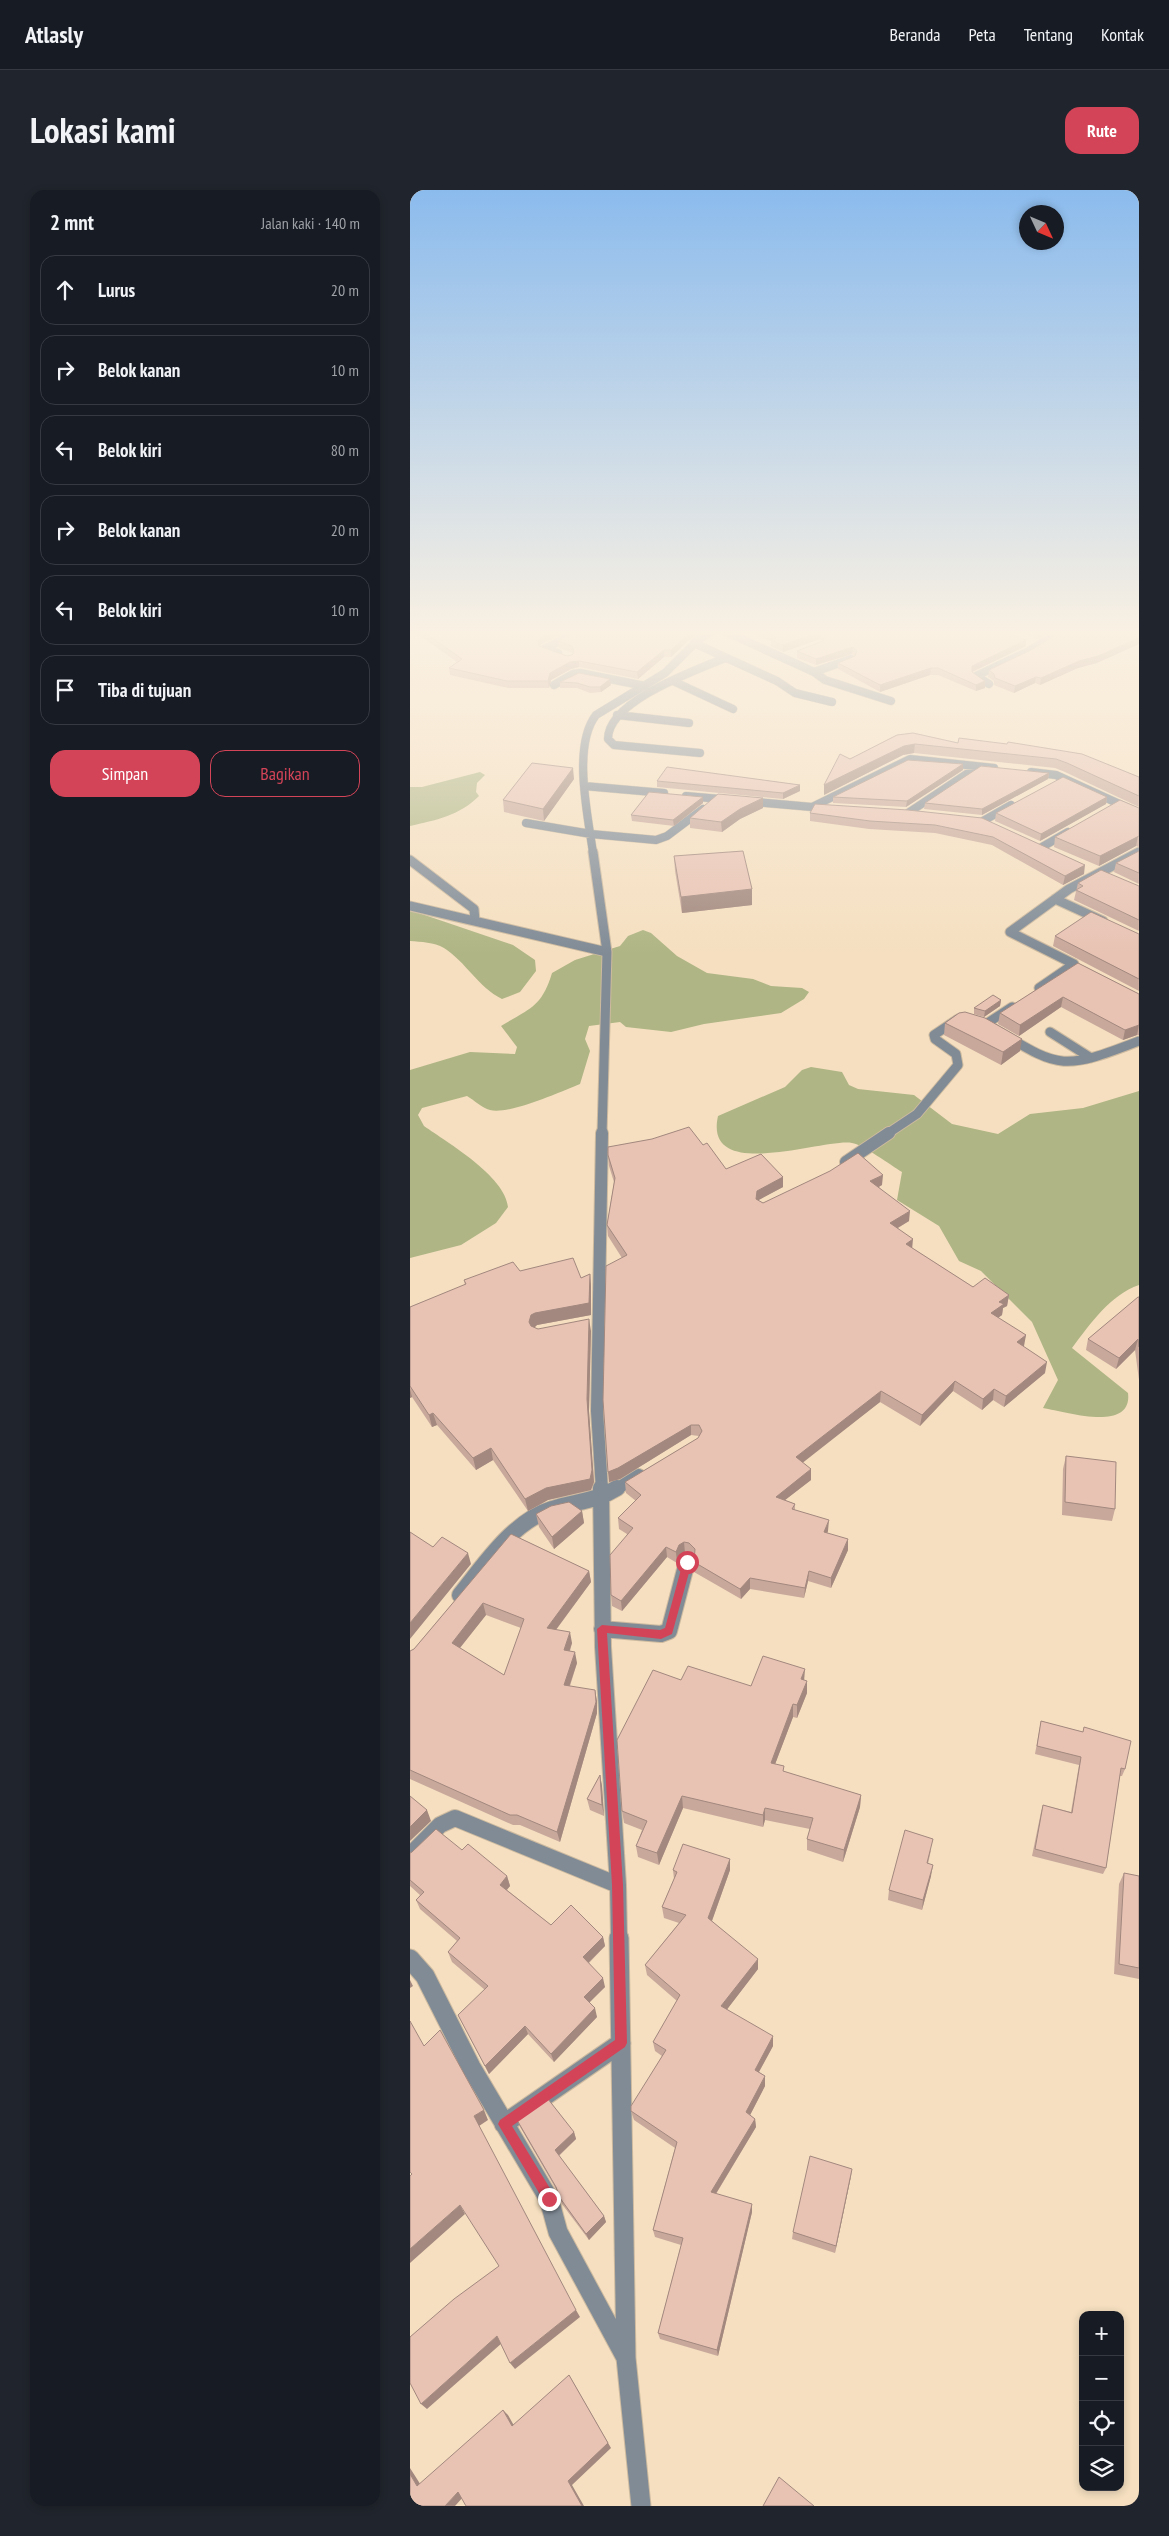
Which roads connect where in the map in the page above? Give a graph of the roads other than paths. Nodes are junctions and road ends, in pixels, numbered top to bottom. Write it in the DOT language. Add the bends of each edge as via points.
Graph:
graph roads {
  1 [pos="586,738"];
  2 [pos="608,738"];
  3 [pos="700,753"];
  4 [pos="976,767"];
  5 [pos="1005,769"];
  6 [pos="1024,771"];
  7 [pos="1063,777"];
  8 [pos="584,786"];
  9 [pos="1047,786"];
  10 [pos="670,794"];
  11 [pos="679,795"];
  12 [pos="717,798"];
  13 [pos="1023,799"];
  14 [pos="1119,803"];
  15 [pos="812,807"];
  16 [pos="830,808"];
  17 [pos="1111,808"];
  18 [pos="898,812"];
  19 [pos="908,813"];
  20 [pos="1139,813"];
  21 [pos="925,814"];
  22 [pos="526,823"];
  23 [pos="998,827"];
  24 [pos="1076,828"];
  25 [pos="591,834"];
  26 [pos="1033,843"];
  27 [pos="1139,852"];
  28 [pos="410,860"];
  29 [pos="1084,868"];
  30 [pos="1099,873"];
  31 [pos="1115,880"];
  32 [pos="1055,899"];
  33 [pos="410,906"];
  34 [pos="475,921"];
  35 [pos="1114,926"];
  36 [pos="607,952"];
  37 [pos="1034,992"];
  38 [pos="1018,1003"];
  39 [pos="986,1024"];
  40 [pos="1050,1032"];
  41 [pos="1139,1041"];
  42 [pos="1092,1058"];
  43 [pos="834,1170"];
  44 [pos="599,1322"];
  45 [pos="584,1323"];
  46 [pos="652,1466"];
  47 [pos="602,1498"];
  48 [pos="687,1562"];
  49 [pos="450,1608"];
  50 [pos="602,1629"];
  51 [pos="410,1855"];
  52 [pos="618,1885"];
  53 [pos="410,1959"];
  54 [pos="621,2043"];
  55 [pos="504,2124"];
  56 [pos="626,2358"];
  57 [pos="641,2506"];
  1 -- 8 [label="street"];
  2 -- 3 [label="street" via="614,745"];
  4 -- 5 [label="street"];
  4 -- 15 [label="street" via="910,759"];
  4 -- 19 [label="street"];
  6 -- 7 [label="street"];
  7 -- 9 [label="street"];
  7 -- 14 [label="street"];
  8 -- 10 [label="street"];
  8 -- 25 [label="street"];
  11 -- 12 [label="street"];
  12 -- 15 [label="street"];
  12 -- 25 [label="street" via="662,838"];
  13 -- 23 [label="street" via="980,821"];
  14 -- 17 [label="street"];
  14 -- 20 [label="street"];
  15 -- 16 [label="street"];
  18 -- 19 [label="street"];
  19 -- 21 [label="street"];
  22 -- 25 [label="street"];
  24 -- 26 [label="street" via="1046,849"];
  25 -- 36 [label="street"];
  27 -- 30 [label="street"];
  28 -- 34 [label="street" via="474,909"];
  29 -- 30 [label="street"];
  30 -- 31 [label="street"];
  30 -- 32 [label="street"];
  32 -- 35 [label="street"];
  32 -- 37 [label="street" via="1010,933 1078,966"];
  33 -- 34 [label="street"];
  34 -- 36 [label="street"];
  36 -- 44 [label="street" via="598,1252"];
  38 -- 39 [label="street"];
  39 -- 42 [label="street" via="1052,1061 1064,1063"];
  39 -- 43 [label="street" via="958,1019 934,1035 956,1054 958,1065 917,1114"];
  40 -- 42 [label="street"];
  41 -- 42 [label="street"];
  44 -- 45 [label="street"];
  44 -- 47 [label="street" via="597,1411"];
  46 -- 47 [label="street"];
  47 -- 49 [label="street" via="550,1508 523,1525 498,1547"];
  47 -- 50 [label="street"];
  48 -- 50 [label="street" via="669,1631 661,1634"];
  50 -- 52 [label="street"];
  51 -- 52 [label="street" via="440,1825 455,1818"];
  52 -- 54 [label="street"];
  53 -- 55 [label="street" via="425,1976"];
  54 -- 55 [label="street"];
  54 -- 56 [label="street"];
  55 -- 56 [label="street" via="549,2199 558,2232"];
  56 -- 57 [label="street"];
}
